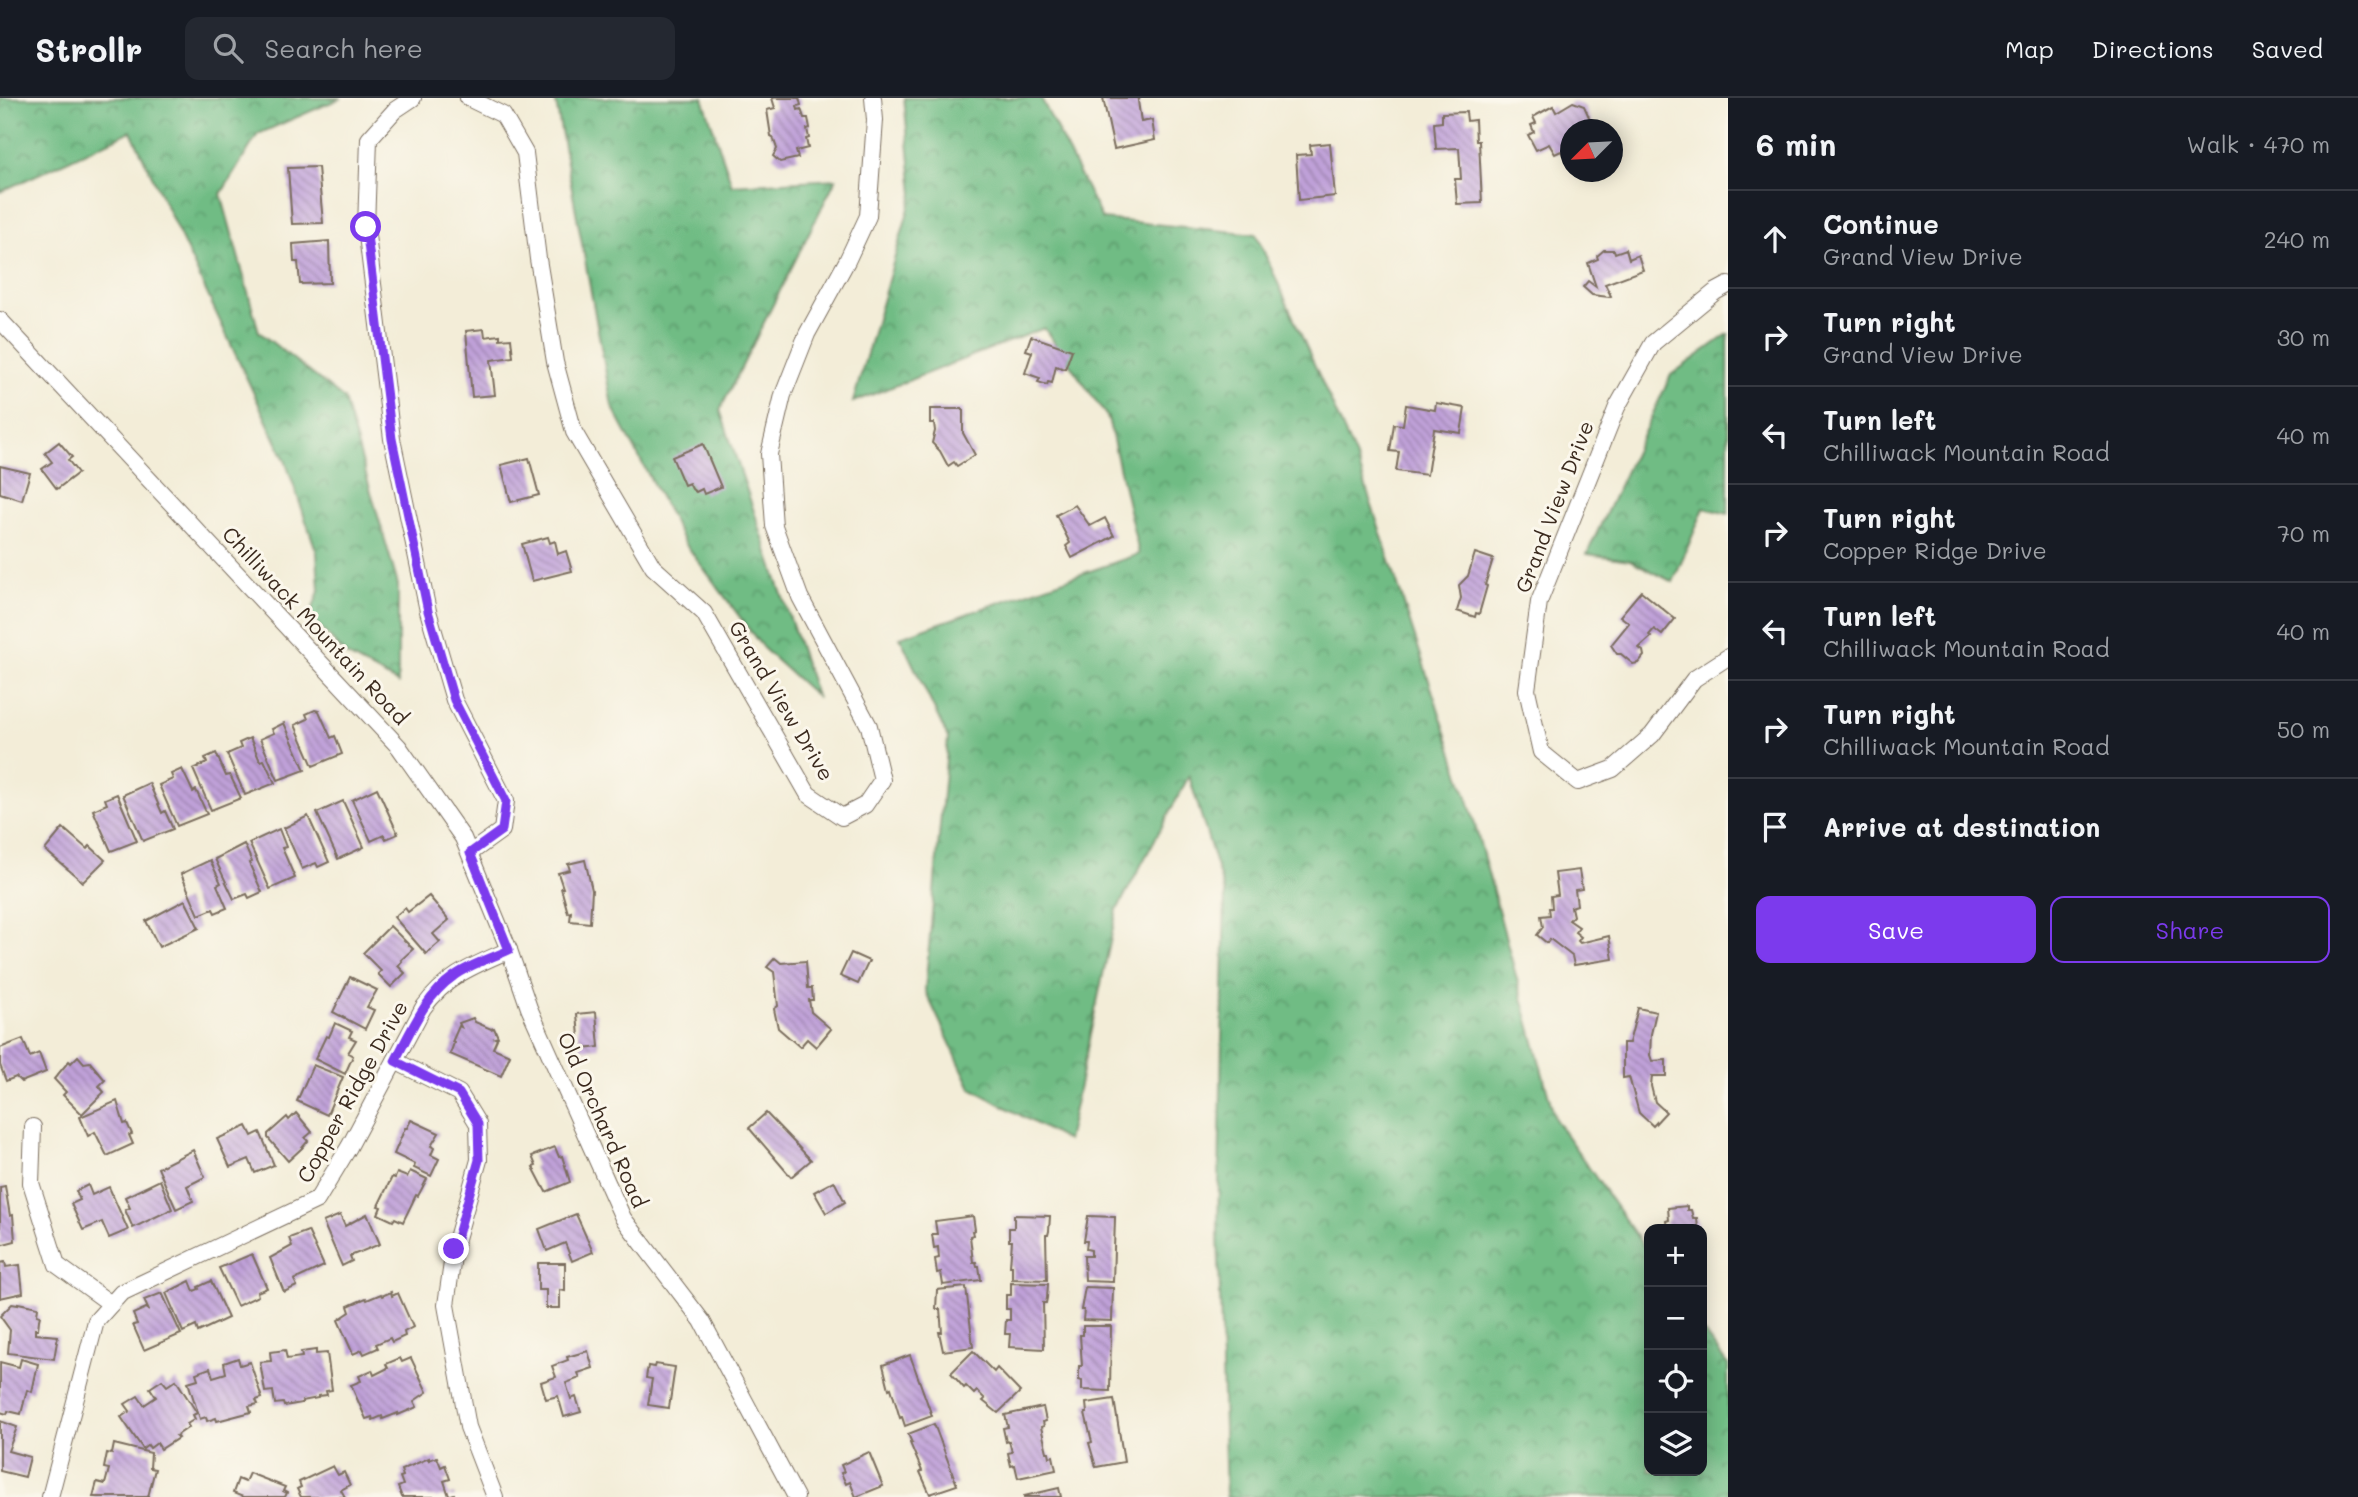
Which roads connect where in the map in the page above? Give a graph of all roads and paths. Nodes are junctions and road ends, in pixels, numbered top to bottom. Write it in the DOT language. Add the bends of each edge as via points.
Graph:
graph roads {
  1 [pos="413,98"];
  2 [pos="468,98"];
  3 [pos="873,98"];
  4 [pos="1728,285"];
  5 [pos="0,320"];
  6 [pos="1728,657"];
  7 [pos="470,853"];
  8 [pos="509,950"];
  9 [pos="529,1008"];
  10 [pos="395,1061"];
  11 [pos="33,1127"];
  12 [pos="111,1304"];
  13 [pos="50,1497"];
  14 [pos="495,1497"];
  15 [pos="796,1497"];
  1 -- 7 [label="street" via="369,139 366,227 392,439 428,611 454,700 506,801 502,830"];
  2 -- 3 [label="street, Grand View Drive" via="503,115 525,153 555,362 574,432 653,567 704,613 808,794 842,817 865,804 882,780 870,726 800,597 774,526 769,454 783,395 807,334 868,216"];
  4 -- 6 [label="street, Grand View Drive" via="1653,343 1617,407 1575,508 1537,614 1527,690 1541,752 1578,782 1613,769 1652,735 1694,679"];
  5 -- 7 [label="street, Chilliwack Mountain Road" via="399,747"];
  7 -- 8 [label="street, Chilliwack Mountain Road"];
  8 -- 9 [label="street, Chilliwack Mountain Road"];
  8 -- 10 [label="street, Copper Ridge Drive" via="456,974 436,991"];
  9 -- 15 [label="street, Old Orchard Road" via="623,1218 702,1321"];
  10 -- 12 [label="street, Copper Ridge Drive" via="317,1200 121,1293"];
  10 -- 14 [label="street" via="459,1093 478,1124 479,1160 454,1249 446,1305 468,1427"];
  11 -- 12 [label="street" via="31,1183 57,1265"];
  12 -- 13 [label="street, Copper Ridge Drive" via="96,1321"];
}
